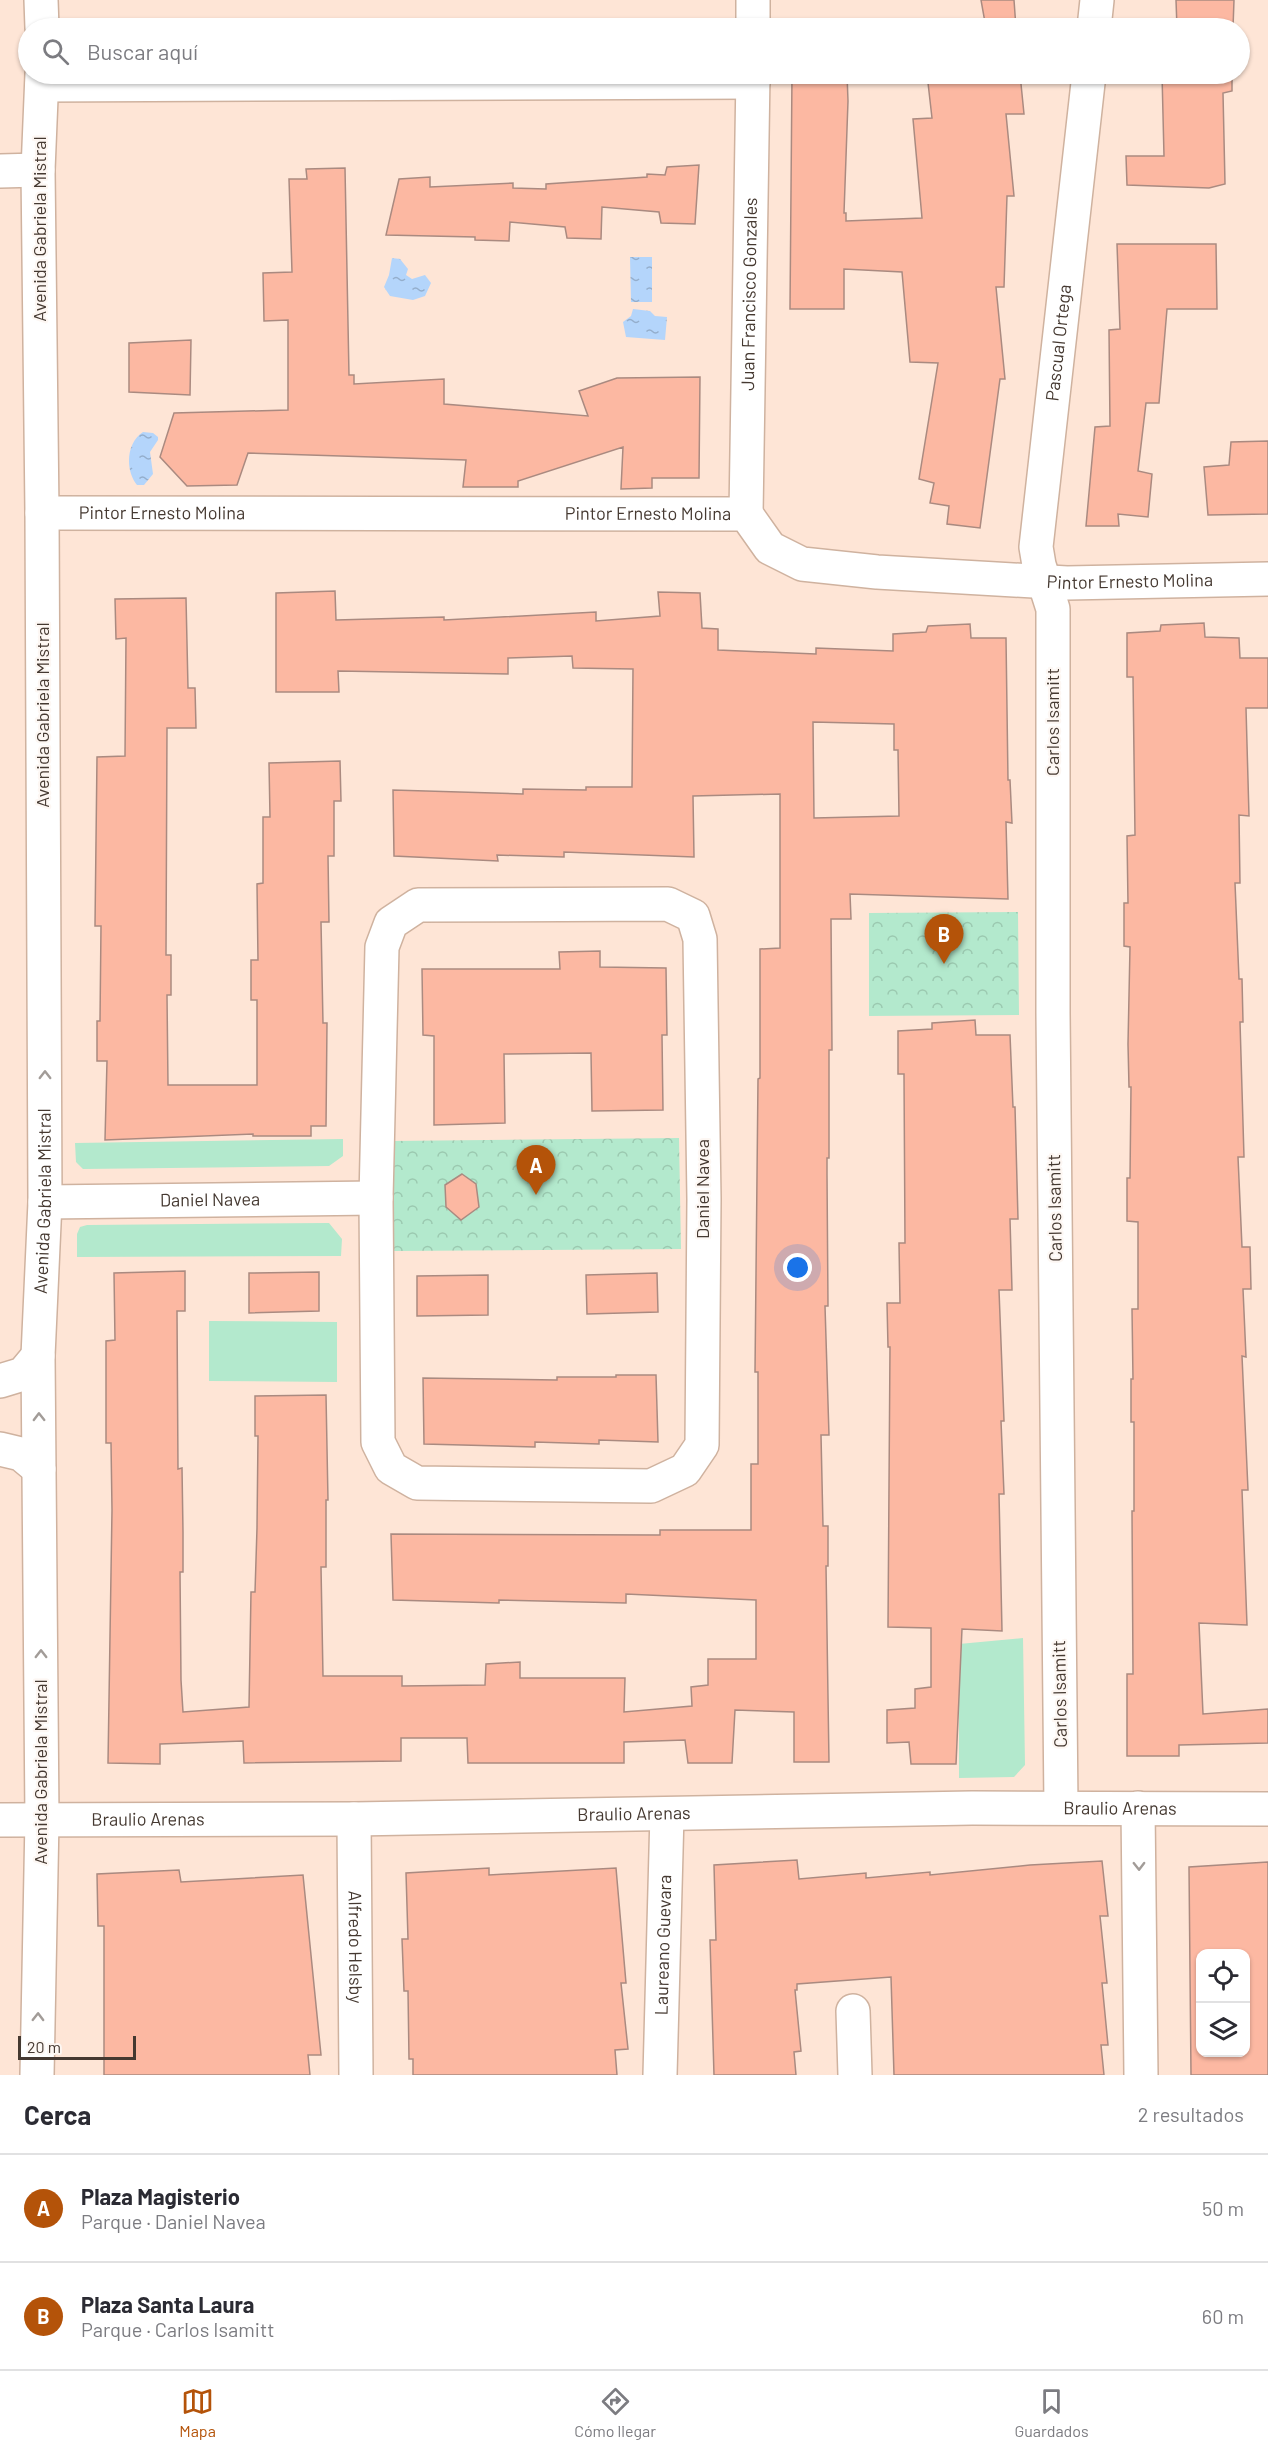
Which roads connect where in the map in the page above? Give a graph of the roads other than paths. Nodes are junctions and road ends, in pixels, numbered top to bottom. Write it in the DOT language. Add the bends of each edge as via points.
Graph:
graph roads {
  1 [pos="41,0"];
  2 [pos="753,0"];
  3 [pos="1097,0"];
  4 [pos="42,18"];
  5 [pos="753,18"];
  6 [pos="1095,18"];
  7 [pos="42,84"];
  8 [pos="753,84"];
  9 [pos="1088,84"];
  10 [pos="38,170"];
  11 [pos="0,171"];
  12 [pos="42,513"];
  13 [pos="746,514"];
  14 [pos="1268,579"];
  15 [pos="1049,596"];
  16 [pos="376,1198"];
  17 [pos="45,1202"];
  18 [pos="38,1356"];
  19 [pos="0,1381"];
  20 [pos="0,1449"];
  21 [pos="39,1469"];
  22 [pos="1061,1807"];
  23 [pos="1138,1808"];
  24 [pos="1268,1809"];
  25 [pos="667,1814"];
  26 [pos="42,1819"];
  27 [pos="354,1819"];
  28 [pos="0,1820"];
  29 [pos="853,2011"];
  30 [pos="37,2075"];
  31 [pos="356,2075"];
  32 [pos="660,2075"];
  33 [pos="855,2075"];
  34 [pos="1142,2075"];
  1 -- 4 [label="street"];
  2 -- 5 [label="street"];
  3 -- 6 [label="street"];
  7 -- 10 [label="street, Avenida Gabriela Mistral"];
  8 -- 13 [label="street, Juan Francisco Gonzales"];
  9 -- 15 [label="street, Pascual Ortega" via="1036,546"];
  10 -- 11 [label="street"];
  10 -- 12 [label="street, Avenida Gabriela Mistral"];
  12 -- 13 [label="street, Pintor Ernesto Molina"];
  17 -- 12 [label="street, Avenida Gabriela Mistral, one-way"];
  13 -- 15 [label="street, Pintor Ernesto Molina" via="770,548 802,564"];
  14 -- 15 [label="street, Pintor Ernesto Molina"];
  15 -- 22 [label="street, Carlos Isamitt"];
  16 -- 16 [label="street, Daniel Navea" via="378,1442 391,1468 417,1483 651,1486 685,1470 702,1445 700,939 693,916 668,904 418,905 391,923 382,947"];
  16 -- 17 [label="street, Daniel Navea"];
  17 -- 18 [label="street, Avenida Gabriela Mistral"];
  18 -- 19 [label="street" via="23,1374"];
  21 -- 18 [label="street, Avenida Gabriela Mistral, one-way"];
  20 -- 21 [label="street" via="21,1454"];
  26 -- 21 [label="street, Avenida Gabriela Mistral, one-way"];
  22 -- 23 [label="street, Braulio Arenas"];
  22 -- 25 [label="street, Braulio Arenas"];
  23 -- 24 [label="street, Braulio Arenas"];
  23 -- 34 [label="street, one-way"];
  25 -- 27 [label="street, Braulio Arenas"];
  25 -- 32 [label="street, Laureano Guevara"];
  26 -- 27 [label="street, Braulio Arenas"];
  26 -- 28 [label="street, Braulio Arenas"];
  30 -- 26 [label="street, Avenida Gabriela Mistral, one-way"];
  27 -- 31 [label="street, Alfredo Helsby"];
  29 -- 33 [label="street"];
}
